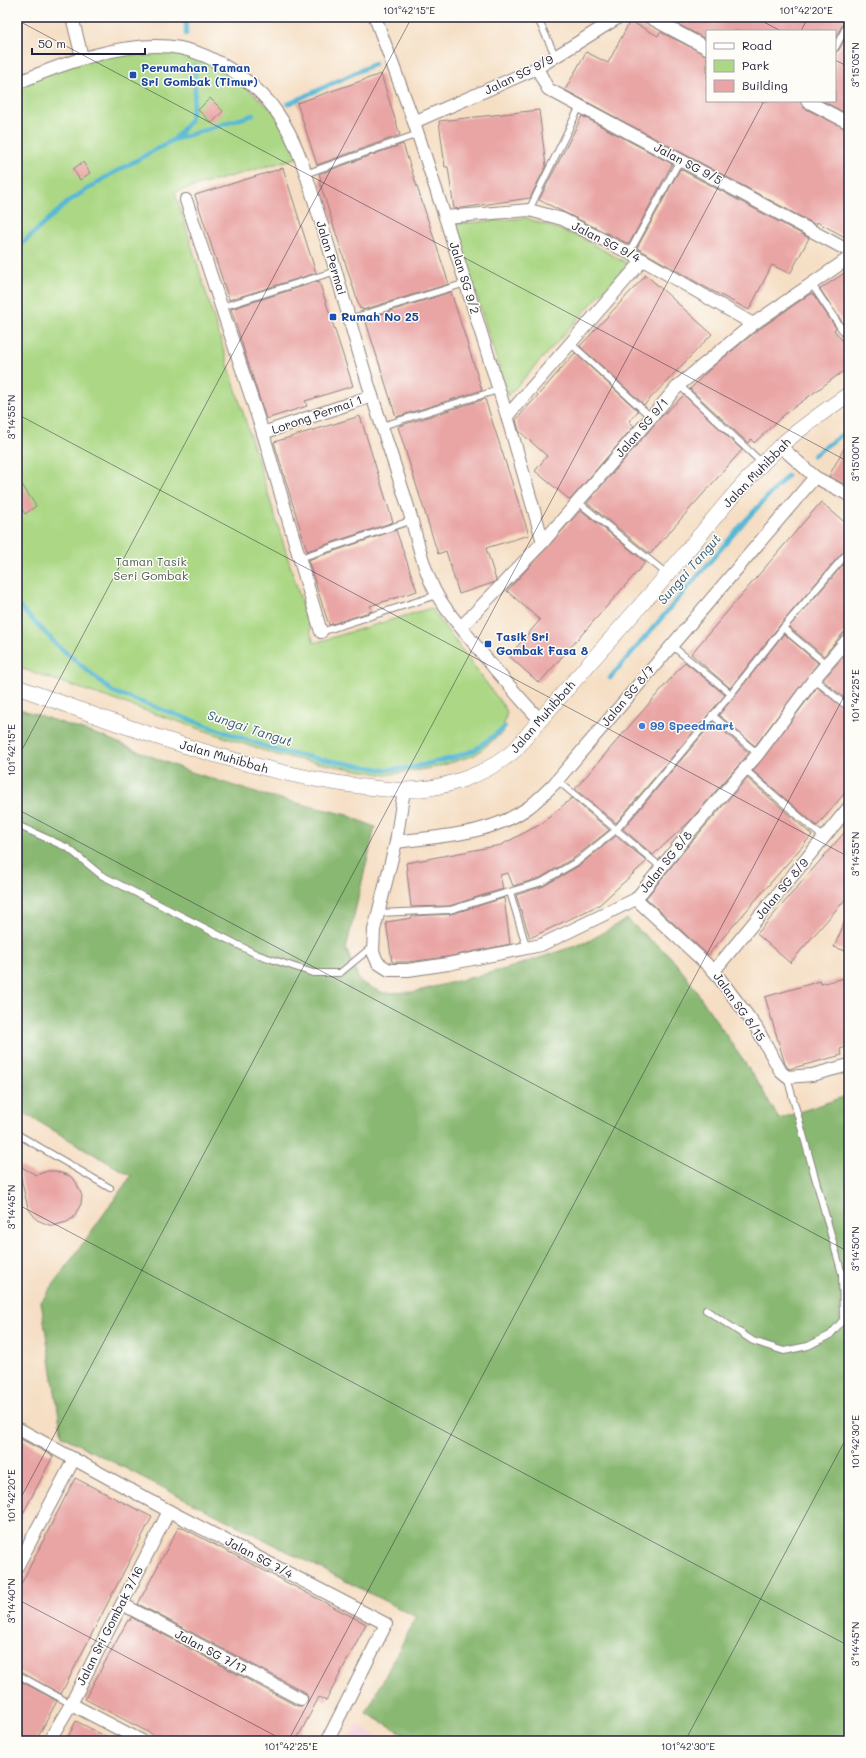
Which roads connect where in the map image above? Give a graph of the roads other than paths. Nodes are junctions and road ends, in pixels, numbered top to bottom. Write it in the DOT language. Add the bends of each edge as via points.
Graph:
graph roads {
  1 [pos="72,17"];
  2 [pos="375,17"];
  3 [pos="537,17"];
  4 [pos="619,17"];
  5 [pos="649,17"];
  6 [pos="849,22"];
  7 [pos="836,46"];
  8 [pos="706,47"];
  9 [pos="82,58"];
  10 [pos="556,58"];
  11 [pos="537,68"];
  12 [pos="17,82"];
  13 [pos="809,102"];
  14 [pos="580,106"];
  15 [pos="414,122"];
  16 [pos="849,123"];
  17 [pos="418,134"];
  18 [pos="680,160"];
  19 [pos="305,174"];
  20 [pos="186,200"];
  21 [pos="529,210"];
  22 [pos="445,217"];
  23 [pos="849,251"];
  24 [pos="629,253"];
  25 [pos="849,258"];
  26 [pos="643,260"];
  27 [pos="336,271"];
  28 [pos="466,283"];
  29 [pos="811,283"];
  30 [pos="222,307"];
  31 [pos="349,320"];
  32 [pos="753,324"];
  33 [pos="849,340"];
  34 [pos="570,342"];
  35 [pos="679,385"];
  36 [pos="498,390"];
  37 [pos="849,394"];
  38 [pos="372,396"];
  39 [pos="507,416"];
  40 [pos="651,417"];
  41 [pos="382,426"];
  42 [pos="262,433"];
  43 [pos="780,446"];
  44 [pos="763,464"];
  45 [pos="815,477"];
  46 [pos="849,495"];
  47 [pos="578,502"];
  48 [pos="413,520"];
  49 [pos="543,542"];
  50 [pos="849,550"];
  51 [pos="300,558"];
  52 [pos="668,574"];
  53 [pos="436,595"];
  54 [pos="461,627"];
  55 [pos="783,628"];
  56 [pos="321,632"];
  57 [pos="849,638"];
  58 [pos="672,645"];
  59 [pos="826,664"];
  60 [pos="814,679"];
  61 [pos="17,687"];
  62 [pos="731,694"];
  63 [pos="849,708"];
  64 [pos="712,715"];
  65 [pos="540,720"];
  66 [pos="758,754"];
  67 [pos="744,769"];
  68 [pos="557,780"];
  69 [pos="404,790"];
  70 [pos="849,807"];
  71 [pos="17,825"];
  72 [pos="616,830"];
  73 [pos="824,838"];
  74 [pos="396,842"];
  75 [pos="662,868"];
  76 [pos="510,892"];
  77 [pos="636,899"];
  78 [pos="378,913"];
  79 [pos="373,946"];
  80 [pos="527,949"];
  81 [pos="714,971"];
  82 [pos="849,1065"];
  83 [pos="788,1077"];
  84 [pos="17,1134"];
  85 [pos="110,1188"];
  86 [pos="706,1310"];
  87 [pos="17,1428"];
  88 [pos="74,1459"];
  89 [pos="169,1511"];
  90 [pos="21,1549"];
  91 [pos="17,1567"];
  92 [pos="122,1604"];
  93 [pos="17,1674"];
  94 [pos="301,1699"];
  95 [pos="70,1704"];
  96 [pos="50,1741"];
  97 [pos="142,1741"];
  98 [pos="327,1741"];
  1 -- 9 [label="street"];
  2 -- 15 [label="street, Jalan SG 9/2"];
  3 -- 10 [label="lane"];
  4 -- 10 [label="street, Jalan SG 9/9"];
  5 -- 8 [label="street"];
  6 -- 7 [label="lane"];
  9 -- 12 [label="street, Jalan Permai"];
  9 -- 19 [label="street, Jalan Permai" via="126,49 156,47 178,48 212,60 241,76 276,111 289,131"];
  10 -- 11 [label="street, Jalan SG 9/9"];
  11 -- 14 [label="street, Jalan SG 9/5" via="548,89"];
  11 -- 15 [label="street, Jalan SG 9/9"];
  13 -- 16 [label="street"];
  14 -- 18 [label="street, Jalan SG 9/5"];
  14 -- 21 [label="lane"];
  15 -- 17 [label="street, Jalan SG 9/2"];
  17 -- 19 [label="lane"];
  17 -- 22 [label="street, Jalan SG 9/2"];
  18 -- 23 [label="street, Jalan SG 9/5"];
  18 -- 24 [label="lane"];
  19 -- 27 [label="street, Jalan Permai"];
  20 -- 30 [label="street"];
  21 -- 22 [label="street, Jalan SG 9/4"];
  21 -- 24 [label="street, Jalan SG 9/4" via="562,220"];
  22 -- 28 [label="street, Jalan SG 9/2"];
  24 -- 26 [label="street, Jalan SG 9/4"];
  25 -- 29 [label="street, Jalan SG 9/1"];
  26 -- 32 [label="street, Jalan SG 9/4"];
  26 -- 34 [label="street"];
  27 -- 30 [label="lane"];
  27 -- 31 [label="street, Jalan Permai"];
  28 -- 31 [label="lane"];
  28 -- 36 [label="street, Jalan SG 9/2"];
  29 -- 32 [label="street, Jalan SG 9/1"];
  29 -- 33 [label="lane"];
  30 -- 42 [label="street"];
  31 -- 38 [label="street, Jalan Permai"];
  32 -- 35 [label="street, Jalan SG 9/1"];
  34 -- 39 [label="street"];
  34 -- 40 [label="lane"];
  35 -- 40 [label="street, Jalan SG 9/1"];
  35 -- 44 [label="lane"];
  36 -- 39 [label="street, Jalan SG 9/2"];
  36 -- 41 [label="lane"];
  37 -- 43 [label="street, Jalan Muhibbah" via="811,420"];
  38 -- 41 [label="street, Jalan Permai"];
  38 -- 42 [label="street, Lorong Permai 1"];
  39 -- 49 [label="street, Jalan SG 9/2"];
  40 -- 47 [label="street, Jalan SG 9/1"];
  41 -- 48 [label="street, Jalan Permai"];
  42 -- 51 [label="street"];
  43 -- 44 [label="street, Jalan Muhibbah"];
  43 -- 45 [label="street"];
  44 -- 52 [label="street, Jalan Muhibbah" via="737,491"];
  45 -- 46 [label="street"];
  45 -- 58 [label="street, Jalan SG 8/7"];
  47 -- 49 [label="street, Jalan SG 9/1"];
  47 -- 52 [label="lane"];
  48 -- 51 [label="lane"];
  48 -- 53 [label="street, Jalan Permai"];
  49 -- 54 [label="street, Jalan SG 9/1"];
  50 -- 55 [label="lane"];
  51 -- 56 [label="street"];
  52 -- 65 [label="street, Jalan Muhibbah"];
  53 -- 54 [label="street, Jalan Permai"];
  53 -- 56 [label="lane"];
  54 -- 65 [label="street, Jalan Permai" via="504,681"];
  55 -- 59 [label="lane"];
  55 -- 62 [label="lane"];
  57 -- 59 [label="street, Jalan SG 8/8"];
  58 -- 62 [label="lane"];
  58 -- 68 [label="street, Jalan SG 8/7"];
  59 -- 60 [label="street, Jalan SG 8/8"];
  60 -- 63 [label="lane"];
  60 -- 66 [label="street, Jalan SG 8/8"];
  61 -- 69 [label="street, Jalan Muhibbah" via="194,749 265,769 341,784"];
  62 -- 64 [label="lane"];
  64 -- 66 [label="lane"];
  64 -- 72 [label="lane"];
  65 -- 69 [label="street, Jalan Muhibbah" via="515,750 501,762 481,773 445,785"];
  66 -- 67 [label="street, Jalan SG 8/8"];
  67 -- 73 [label="lane"];
  67 -- 75 [label="street, Jalan SG 8/8"];
  68 -- 72 [label="lane"];
  68 -- 74 [label="street, Jalan SG 8/7" via="529,807 495,825 464,833"];
  69 -- 74 [label="street"];
  70 -- 73 [label="street, Jalan SG 8/9"];
  71 -- 79 [label="lane" via="68,848 101,875 256,954 313,973 340,973"];
  72 -- 75 [label="lane"];
  72 -- 76 [label="lane" via="578,861 542,882"];
  73 -- 81 [label="street, Jalan SG 8/9"];
  74 -- 78 [label="street"];
  75 -- 77 [label="street, Jalan SG 8/8"];
  76 -- 78 [label="lane" via="450,910"];
  76 -- 80 [label="lane"];
  77 -- 80 [label="street, Jalan SG 8/8" via="541,945"];
  77 -- 81 [label="street, Jalan SG 8/15"];
  78 -- 79 [label="street"];
  79 -- 80 [label="street, Jalan SG 8/8" via="378,963 396,971"];
  81 -- 83 [label="street, Jalan SG 8/15" via="756,1027 781,1072"];
  82 -- 83 [label="street" via="812,1075"];
  83 -- 86 [label="lane" via="842,1274 843,1320 830,1335 808,1346 784,1351 753,1341"];
  84 -- 85 [label="lane"];
  87 -- 88 [label="street, Jalan SG 7/4"];
  88 -- 89 [label="street, Jalan SG 7/4"];
  88 -- 90 [label="street"];
  89 -- 92 [label="street, Jalan Sri Gombak 7/16"];
  89 -- 98 [label="street, Jalan SG 7/4" via="386,1624"];
  90 -- 91 [label="street"];
  92 -- 94 [label="street, Jalan SG 7/17"];
  92 -- 95 [label="street, Jalan Sri Gombak 7/16"];
  93 -- 95 [label="lane"];
  95 -- 96 [label="street, Jalan Sri Gombak 7/16"];
  95 -- 97 [label="street"];
}
